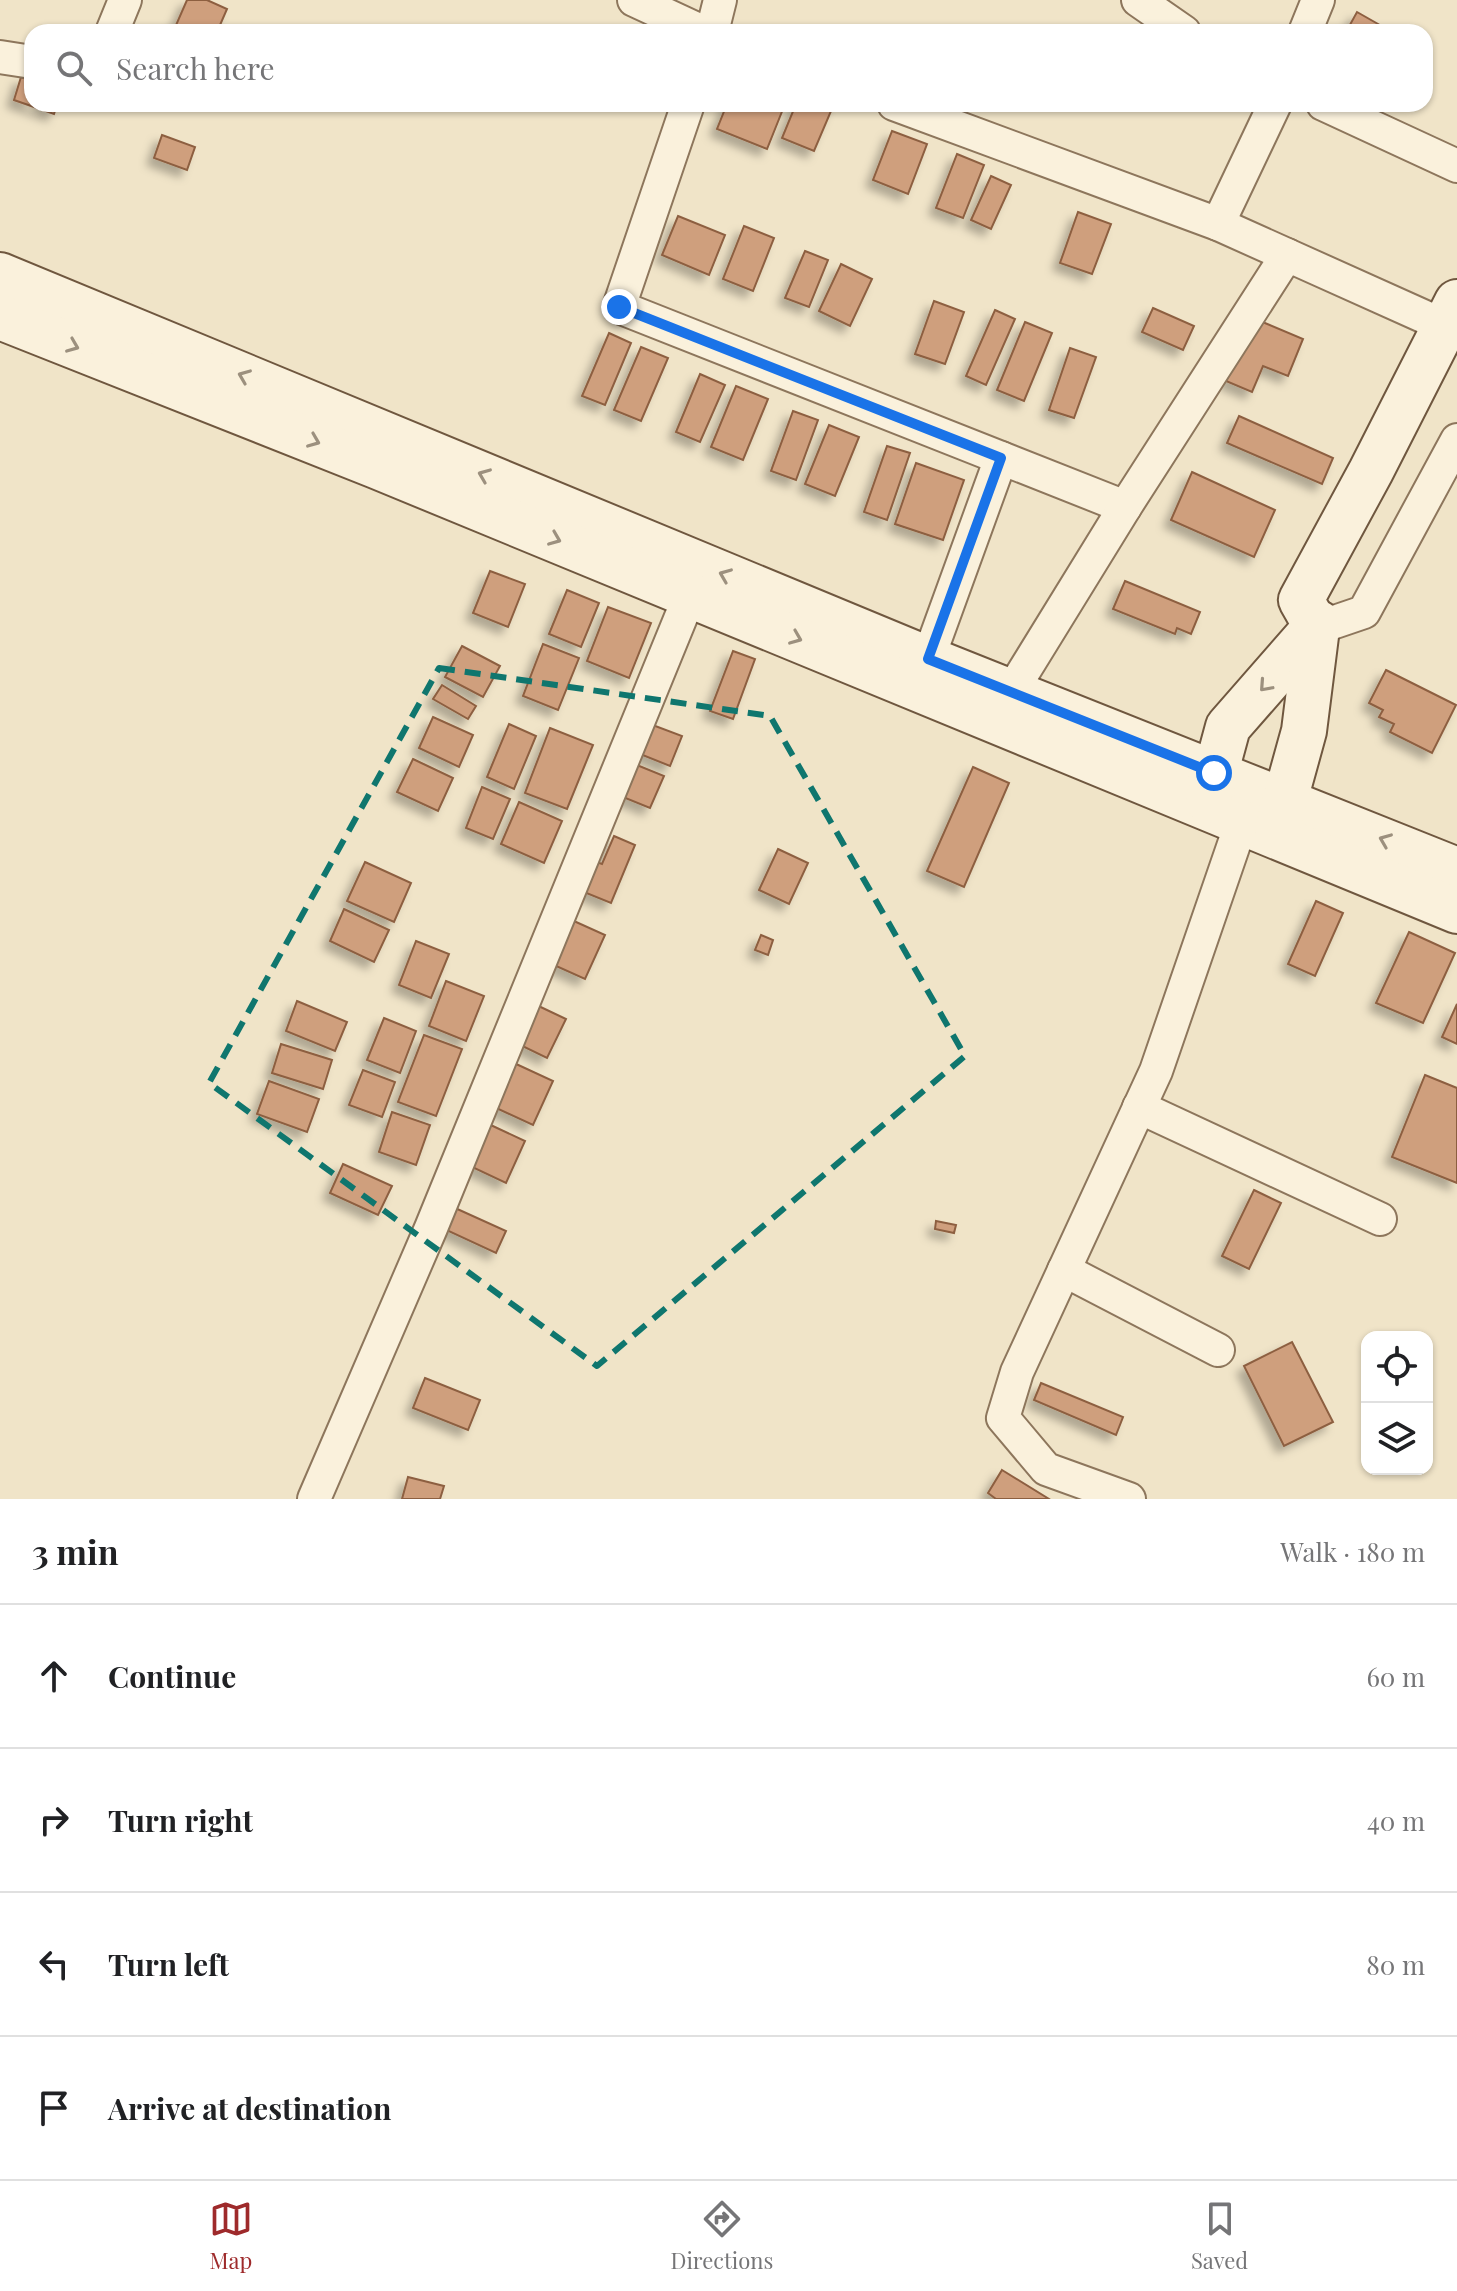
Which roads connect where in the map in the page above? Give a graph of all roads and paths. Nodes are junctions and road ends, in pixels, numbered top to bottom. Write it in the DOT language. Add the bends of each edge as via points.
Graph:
graph roads {
  1 [pos="125,0"];
  2 [pos="634,0"];
  3 [pos="720,0"];
  4 [pos="1138,0"];
  5 [pos="1318,0"];
  6 [pos="115,24"];
  7 [pos="686,24"];
  8 [pos="714,24"];
  9 [pos="1172,24"];
  10 [pos="1308,24"];
  11 [pos="0,57"];
  12 [pos="24,61"];
  13 [pos="685,112"];
  14 [pos="916,112"];
  15 [pos="1271,112"];
  16 [pos="1340,112"];
  17 [pos="1457,166"];
  18 [pos="1218,224"];
  19 [pos="1287,255"];
  20 [pos="0,275"];
  21 [pos="0,317"];
  22 [pos="1453,329"];
  23 [pos="1457,440"];
  24 [pos="1001,458"];
  25 [pos="1125,507"];
  26 [pos="690,595"];
  27 [pos="1317,628"];
  28 [pos="928,659"];
  29 [pos="1011,692"];
  30 [pos="1245,808"];
  31 [pos="1457,870"];
  32 [pos="1457,911"];
  33 [pos="1139,1107"];
  34 [pos="1380,1219"];
  35 [pos="1064,1270"];
  36 [pos="1218,1350"];
  37 [pos="314,1499"];
  38 [pos="1129,1499"];
  1 -- 6 [label="street"];
  2 -- 7 [label="street"];
  3 -- 8 [label="street"];
  4 -- 9 [label="street"];
  5 -- 10 [label="street"];
  11 -- 12 [label="street"];
  13 -- 24 [label="street" via="619,307"];
  14 -- 18 [label="street"];
  15 -- 18 [label="street"];
  16 -- 17 [label="street"];
  18 -- 19 [label="street"];
  19 -- 22 [label="street"];
  19 -- 25 [label="street"];
  28 -- 20 [label="main road, one-way"];
  21 -- 26 [label="main road, one-way"];
  22 -- 27 [label="main road" via="1301,600"];
  23 -- 27 [label="street" via="1364,612"];
  24 -- 25 [label="street"];
  24 -- 28 [label="street"];
  25 -- 29 [label="street"];
  26 -- 30 [label="main road, one-way"];
  26 -- 37 [label="street"];
  27 -- 30 [label="main road" via="1304,731"];
  27 -- 30 [label="main road, one-way" via="1228,727"];
  28 -- 29 [label="main road"];
  29 -- 30 [label="main road"];
  31 -- 30 [label="main road, one-way"];
  30 -- 32 [label="main road"];
  30 -- 33 [label="street"];
  33 -- 34 [label="street"];
  33 -- 35 [label="street"];
  35 -- 36 [label="street"];
  35 -- 38 [label="street" via="1017,1372 1003,1418 1046,1469"];
}
